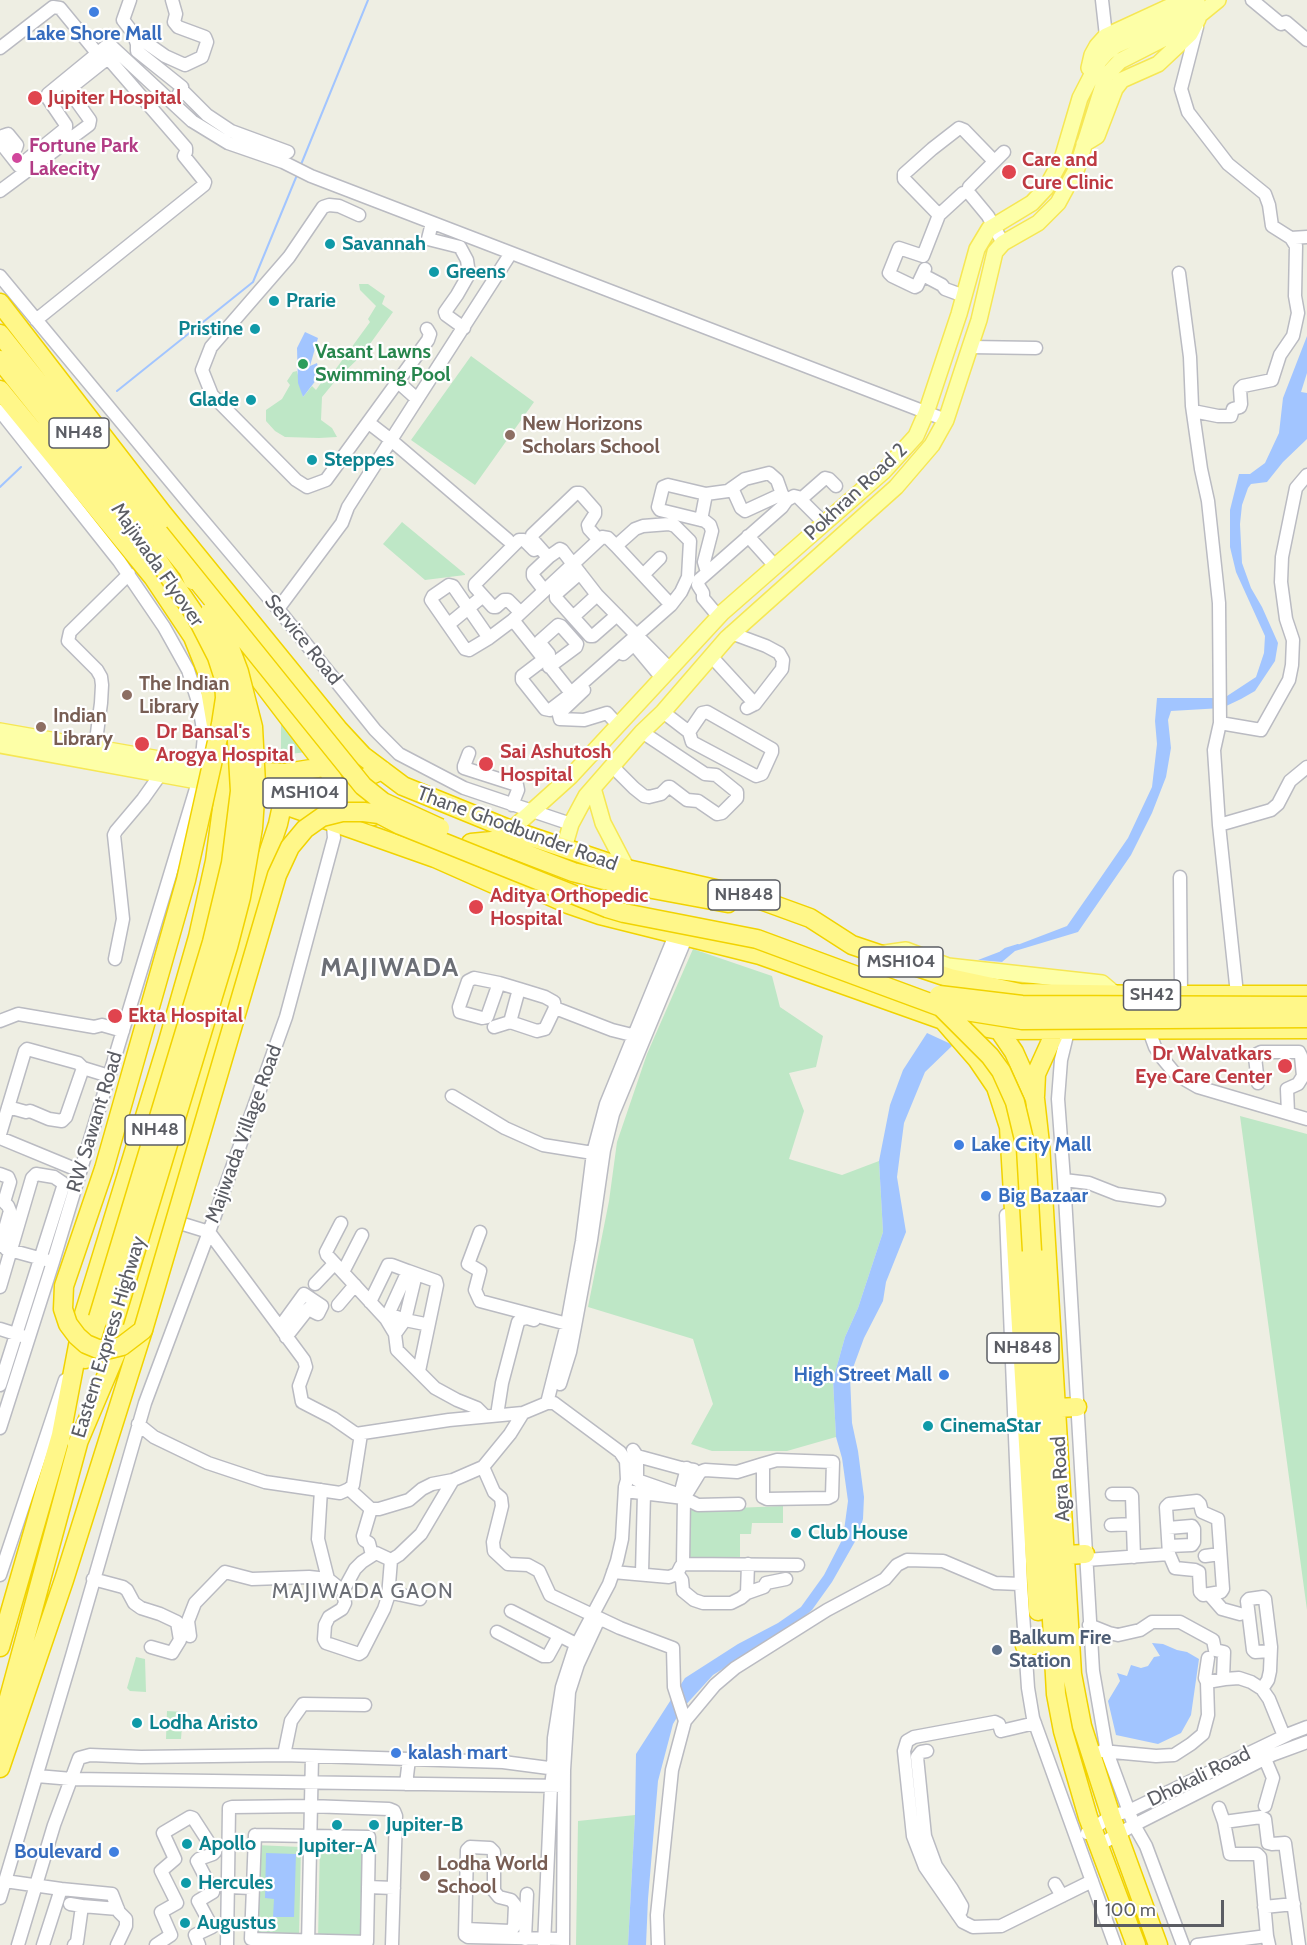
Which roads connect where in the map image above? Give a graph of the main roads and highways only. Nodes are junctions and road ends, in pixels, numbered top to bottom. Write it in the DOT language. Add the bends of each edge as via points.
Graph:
graph roads {
  1 [pos="1218,0"];
  2 [pos="1199,7"];
  3 [pos="1171,12"];
  4 [pos="1114,44"];
  5 [pos="1073,122"];
  6 [pos="1089,126"];
  7 [pos="1084,144"];
  8 [pos="0,303"];
  9 [pos="0,334"];
  10 [pos="0,360"];
  11 [pos="0,390"];
  12 [pos="153,538"];
  13 [pos="188,569"];
  14 [pos="254,626"];
  15 [pos="193,637"];
  16 [pos="231,642"];
  17 [pos="224,680"];
  18 [pos="0,731"];
  19 [pos="0,745"];
  20 [pos="363,756"];
  21 [pos="327,768"];
  22 [pos="382,770"];
  23 [pos="286,773"];
  24 [pos="200,774"];
  25 [pos="224,778"];
  26 [pos="593,788"];
  27 [pos="331,791"];
  28 [pos="283,798"];
  29 [pos="511,830"];
  30 [pos="471,843"];
  31 [pos="564,848"];
  32 [pos="627,869"];
  33 [pos="525,885"];
  34 [pos="852,945"];
  35 [pos="219,946"];
  36 [pos="905,956"];
  37 [pos="950,978"];
  38 [pos="1108,988"];
  39 [pos="997,989"];
  40 [pos="1307,995"];
  41 [pos="893,1003"];
  42 [pos="1307,1006"];
  43 [pos="942,1014"];
  44 [pos="1302,1029"];
  45 [pos="999,1030"];
  46 [pos="1062,1031"];
  47 [pos="1035,1099"];
  48 [pos="144,1330"];
  49 [pos="1077,1407"];
  50 [pos="1056,1408"];
  51 [pos="68,1443"];
  52 [pos="1065,1555"];
  53 [pos="1086,1557"];
  54 [pos="0,1647"];
  55 [pos="1056,1694"];
  56 [pos="4,1736"];
  57 [pos="0,1768"];
  58 [pos="1136,1945"];
  59 [pos="1158,1945"];
  1 -- 2 [label="main road, Pokhran Road 2"];
  2 -- 3 [label="main road, Pokhran Road 2"];
  2 -- 7 [label="main road" via="1190,34 1166,57 1122,80 1097,136"];
  3 -- 4 [label="main road, Pokhran Road 2"];
  3 -- 4 [label="main road"];
  4 -- 5 [label="main road, Pokhran Road 2" via="1099,61"];
  4 -- 6 [label="main road, Pokhran Road 2" via="1114,66"];
  5 -- 6 [label="main road"];
  5 -- 29 [label="main road, Pokhran Road 2" via="1062,159 1046,188 1032,203 989,229 977,249 916,436 884,471 721,614 571,776"];
  6 -- 7 [label="main road, Pokhran Road 2"];
  7 -- 26 [label="main road, Pokhran Road 2" via="1077,168 1058,203 1038,223 995,252 970,348 946,420 932,445 896,487 731,633"];
  8 -- 14 [label="highway, Thane Ghodbunder Road"];
  9 -- 12 [label="highway, Majiwada Flyover / NH48"];
  10 -- 12 [label="highway, Majiwada Flyover / NH48"];
  11 -- 15 [label="highway" via="153,577"];
  12 -- 13 [label="highway, Majiwada Flyover / NH48, bridge"];
  12 -- 17 [label="highway, Majiwada Flyover / NH48, bridge" via="217,657"];
  13 -- 30 [label="highway, bridge" via="363,786 383,802"];
  13 -- 35 [label="highway, Majiwada Flyover / NH48, bridge" via="230,648 247,699 255,745 253,828 241,897"];
  14 -- 16 [label="highway"];
  14 -- 20 [label="highway, Thane Ghodbunder Road"];
  15 -- 16 [label="highway" via="217,646"];
  15 -- 25 [label="highway" via="207,672"];
  16 -- 21 [label="highway"];
  17 -- 35 [label="highway, Majiwada Flyover / NH48, bridge" via="236,724 240,791"];
  17 -- 48 [label="highway, bridge" via="221,724 186,880 104,1169 64,1286 63,1309 68,1324 86,1344 110,1349 122,1346"];
  18 -- 24 [label="main road" via="95,748"];
  19 -- 24 [label="main road" via="159,775"];
  20 -- 21 [label="highway"];
  20 -- 22 [label="highway, Thane Ghodbunder Road / NH848"];
  21 -- 23 [label="highway"];
  21 -- 27 [label="highway"];
  22 -- 27 [label="highway, MSH104"];
  22 -- 29 [label="highway, Thane Ghodbunder Road / NH848" via="403,786"];
  23 -- 25 [label="highway"];
  23 -- 28 [label="highway"];
  24 -- 25 [label="main road"];
  25 -- 28 [label="highway, MSH104"];
  25 -- 35 [label="highway" via="215,861"];
  26 -- 31 [label="main road, Pokhran Road 2" via="571,824"];
  26 -- 32 [label="main road" via="603,823"];
  27 -- 28 [label="highway, MSH104"];
  27 -- 33 [label="highway, Thane Ghodbunder Road" via="388,824"];
  28 -- 33 [label="highway" via="332,822 435,858 511,892"];
  28 -- 35 [label="highway" via="252,902"];
  29 -- 31 [label="highway, Thane Ghodbunder Road / NH848"];
  30 -- 34 [label="highway" via="492,841 573,872 753,910"];
  30 -- 42 [label="highway, bridge" via="600,897 747,926 943,996 1022,1005"];
  31 -- 32 [label="highway, Thane Ghodbunder Road / NH848"];
  32 -- 34 [label="highway, Thane Ghodbunder Road / NH848" via="755,898 810,918"];
  33 -- 41 [label="highway, Thane Ghodbunder Road" via="600,915 760,955"];
  34 -- 36 [label="highway, Thane Ghodbunder Road / MSH104" via="878,954"];
  35 -- 51 [label="highway, Eastern Express Highway / NH48, bridge"];
  35 -- 51 [label="highway" via="161,1217 128,1325"];
  35 -- 51 [label="highway" via="167,1044 84,1314 75,1359"];
  36 -- 37 [label="highway, Thane Ghodbunder Road / MSH104"];
  36 -- 38 [label="main road" via="948,966"];
  36 -- 41 [label="highway"];
  37 -- 39 [label="highway, Thane Ghodbunder Road / SH42"];
  37 -- 43 [label="highway"];
  38 -- 39 [label="highway, SH42" via="1020,993"];
  38 -- 40 [label="highway, SH42" via="1181,994"];
  39 -- 45 [label="highway, Agra Road / NH848"];
  41 -- 43 [label="highway, Thane Ghodbunder Road"];
  43 -- 44 [label="highway, bridge"];
  43 -- 45 [label="highway, Thane Ghodbunder Road / SH42"];
  43 -- 48 [label="highway, bridge" via="757,939 607,908 379,814 342,812 322,817 305,829 290,848 277,875"];
  43 -- 55 [label="highway, Agra Road / NH848" via="996,1087 1009,1127 1032,1645"];
  43 -- 55 [label="highway, bridge" via="964,1029 1001,1071 1015,1102 1026,1148"];
  44 -- 46 [label="highway, SH42" via="1147,1021"];
  45 -- 46 [label="highway, SH42"];
  45 -- 47 [label="highway, Agra Road / NH848" via="1014,1052"];
  46 -- 47 [label="highway" via="1036,1074"];
  47 -- 50 [label="highway, Agra Road / NH848"];
  48 -- 56 [label="highway" via="64,1580"];
  49 -- 50 [label="highway"];
  50 -- 52 [label="highway, Agra Road / NH848"];
  51 -- 54 [label="highway, Eastern Express Highway / NH48"];
  51 -- 56 [label="highway, Eastern Express Highway / NH48"];
  52 -- 53 [label="highway"];
  52 -- 59 [label="highway, Agra Road / NH848" via="1072,1674 1082,1726 1098,1750 1111,1816"];
  55 -- 58 [label="highway, NH848" via="1090,1838"];
  56 -- 57 [label="highway"];
}
